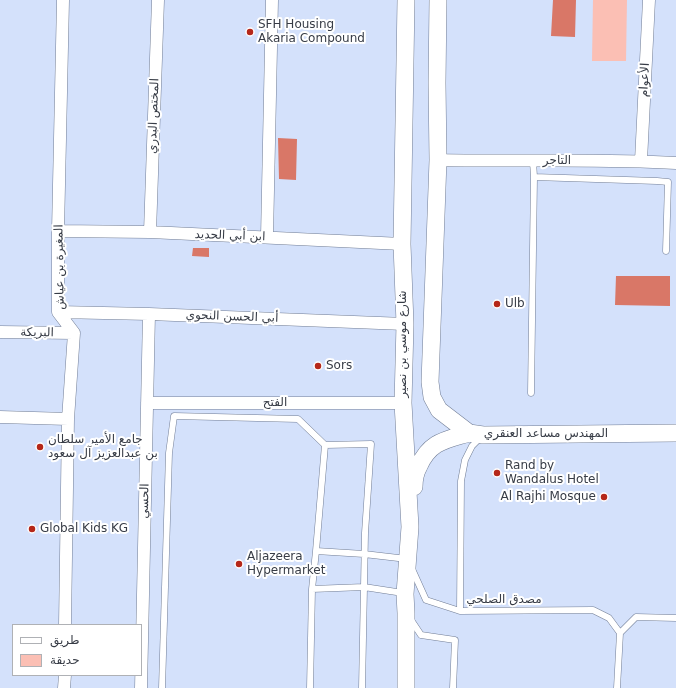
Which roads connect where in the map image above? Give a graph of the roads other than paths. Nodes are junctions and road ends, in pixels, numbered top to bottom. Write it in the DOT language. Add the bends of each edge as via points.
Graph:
graph roads {
  1 [pos="63,0"];
  2 [pos="158,0"];
  3 [pos="272,0"];
  4 [pos="406,0"];
  5 [pos="438,0"];
  6 [pos="649,0"];
  7 [pos="438,160"];
  8 [pos="532,161"];
  9 [pos="641,161"];
  10 [pos="676,163"];
  11 [pos="534,177"];
  12 [pos="58,231"];
  13 [pos="150,232"];
  14 [pos="267,237"];
  15 [pos="402,244"];
  16 [pos="666,251"];
  17 [pos="58,312"];
  18 [pos="149,314"];
  19 [pos="404,324"];
  20 [pos="0,332"];
  21 [pos="74,333"];
  22 [pos="531,393"];
  23 [pos="147,403"];
  24 [pos="403,403"];
  25 [pos="0,417"];
  26 [pos="68,419"];
  27 [pos="676,433"];
  28 [pos="476,434"];
  29 [pos="325,445"];
  30 [pos="410,528"];
  31 [pos="316,551"];
  32 [pos="364,554"];
  33 [pos="407,559"];
  34 [pos="364,587"];
  35 [pos="312,589"];
  36 [pos="405,594"];
  37 [pos="460,611"];
  38 [pos="406,613"];
  39 [pos="676,618"];
  40 [pos="65,624"];
  41 [pos="620,632"];
  42 [pos="142,640"];
  43 [pos="64,676"];
  44 [pos="141,676"];
  45 [pos="64,688"];
  46 [pos="141,688"];
  47 [pos="162,688"];
  48 [pos="310,688"];
  49 [pos="362,688"];
  50 [pos="406,688"];
  51 [pos="453,688"];
  52 [pos="617,688"];
  1 -- 12 [label="street, المغيرة بن عياش"];
  2 -- 13 [label="street, المختص البدري"];
  3 -- 14 [label="street"];
  4 -- 15 [label="street, شارع موسي بن نصير"];
  5 -- 7 [label="street"];
  6 -- 9 [label="street, الأعوام"];
  7 -- 8 [label="street, التاجر"];
  7 -- 28 [label="street, المهندس مساعد العنقري" via="430,382 432,397 439,410"];
  8 -- 9 [label="street, التاجر"];
  8 -- 11 [label="lane"];
  9 -- 10 [label="street, التاجر"];
  11 -- 16 [label="lane" via="668,182"];
  11 -- 22 [label="lane"];
  12 -- 13 [label="street, ابن أبي الحديد"];
  12 -- 17 [label="street, المغيرة بن عياش"];
  13 -- 14 [label="street, ابن أبي الحديد"];
  14 -- 15 [label="street, ابن أبي الحديد"];
  15 -- 19 [label="street, شارع موسي بن نصير"];
  17 -- 18 [label="street, أبي الحسن النحوي"];
  17 -- 21 [label="street, المغيرة بن عياش"];
  18 -- 19 [label="street, أبي الحسن النحوي"];
  18 -- 23 [label="street, الحسي"];
  19 -- 24 [label="street, شارع موسي بن نصير"];
  20 -- 21 [label="street, البريكة"];
  21 -- 26 [label="street"];
  23 -- 24 [label="street, الفتح"];
  23 -- 42 [label="street, الحسي"];
  24 -- 30 [label="street, شارع موسي بن نصير"];
  25 -- 26 [label="street"];
  26 -- 40 [label="street"];
  27 -- 28 [label="street, المهندس مساعد العنقري"];
  28 -- 30 [label="street" via="442,441 428,450 421,459 414,476"];
  28 -- 37 [label="lane" via="465,460 461,482"];
  29 -- 31 [label="lane"];
  29 -- 32 [label="lane" via="371,444"];
  29 -- 47 [label="lane" via="298,418 174,416 169,453"];
  30 -- 33 [label="street, شارع موسي بن نصير"];
  31 -- 32 [label="lane"];
  31 -- 35 [label="lane"];
  32 -- 33 [label="lane"];
  32 -- 34 [label="lane"];
  33 -- 36 [label="street, شارع موسي بن نصير"];
  33 -- 37 [label="lane, مصدق الصلحي" via="426,600"];
  34 -- 35 [label="lane"];
  34 -- 36 [label="lane"];
  34 -- 49 [label="lane"];
  35 -- 48 [label="lane"];
  36 -- 38 [label="street, شارع موسي بن نصير"];
  37 -- 41 [label="lane, مصدق الصلحي" via="593,610 609,618"];
  38 -- 50 [label="street, شارع موسي بن نصير"];
  38 -- 51 [label="lane" via="421,635 455,640"];
  39 -- 41 [label="lane" via="636,618"];
  41 -- 52 [label="lane"];
  43 -- 45 [label="street"];
  44 -- 46 [label="street, الحسي"];
}
